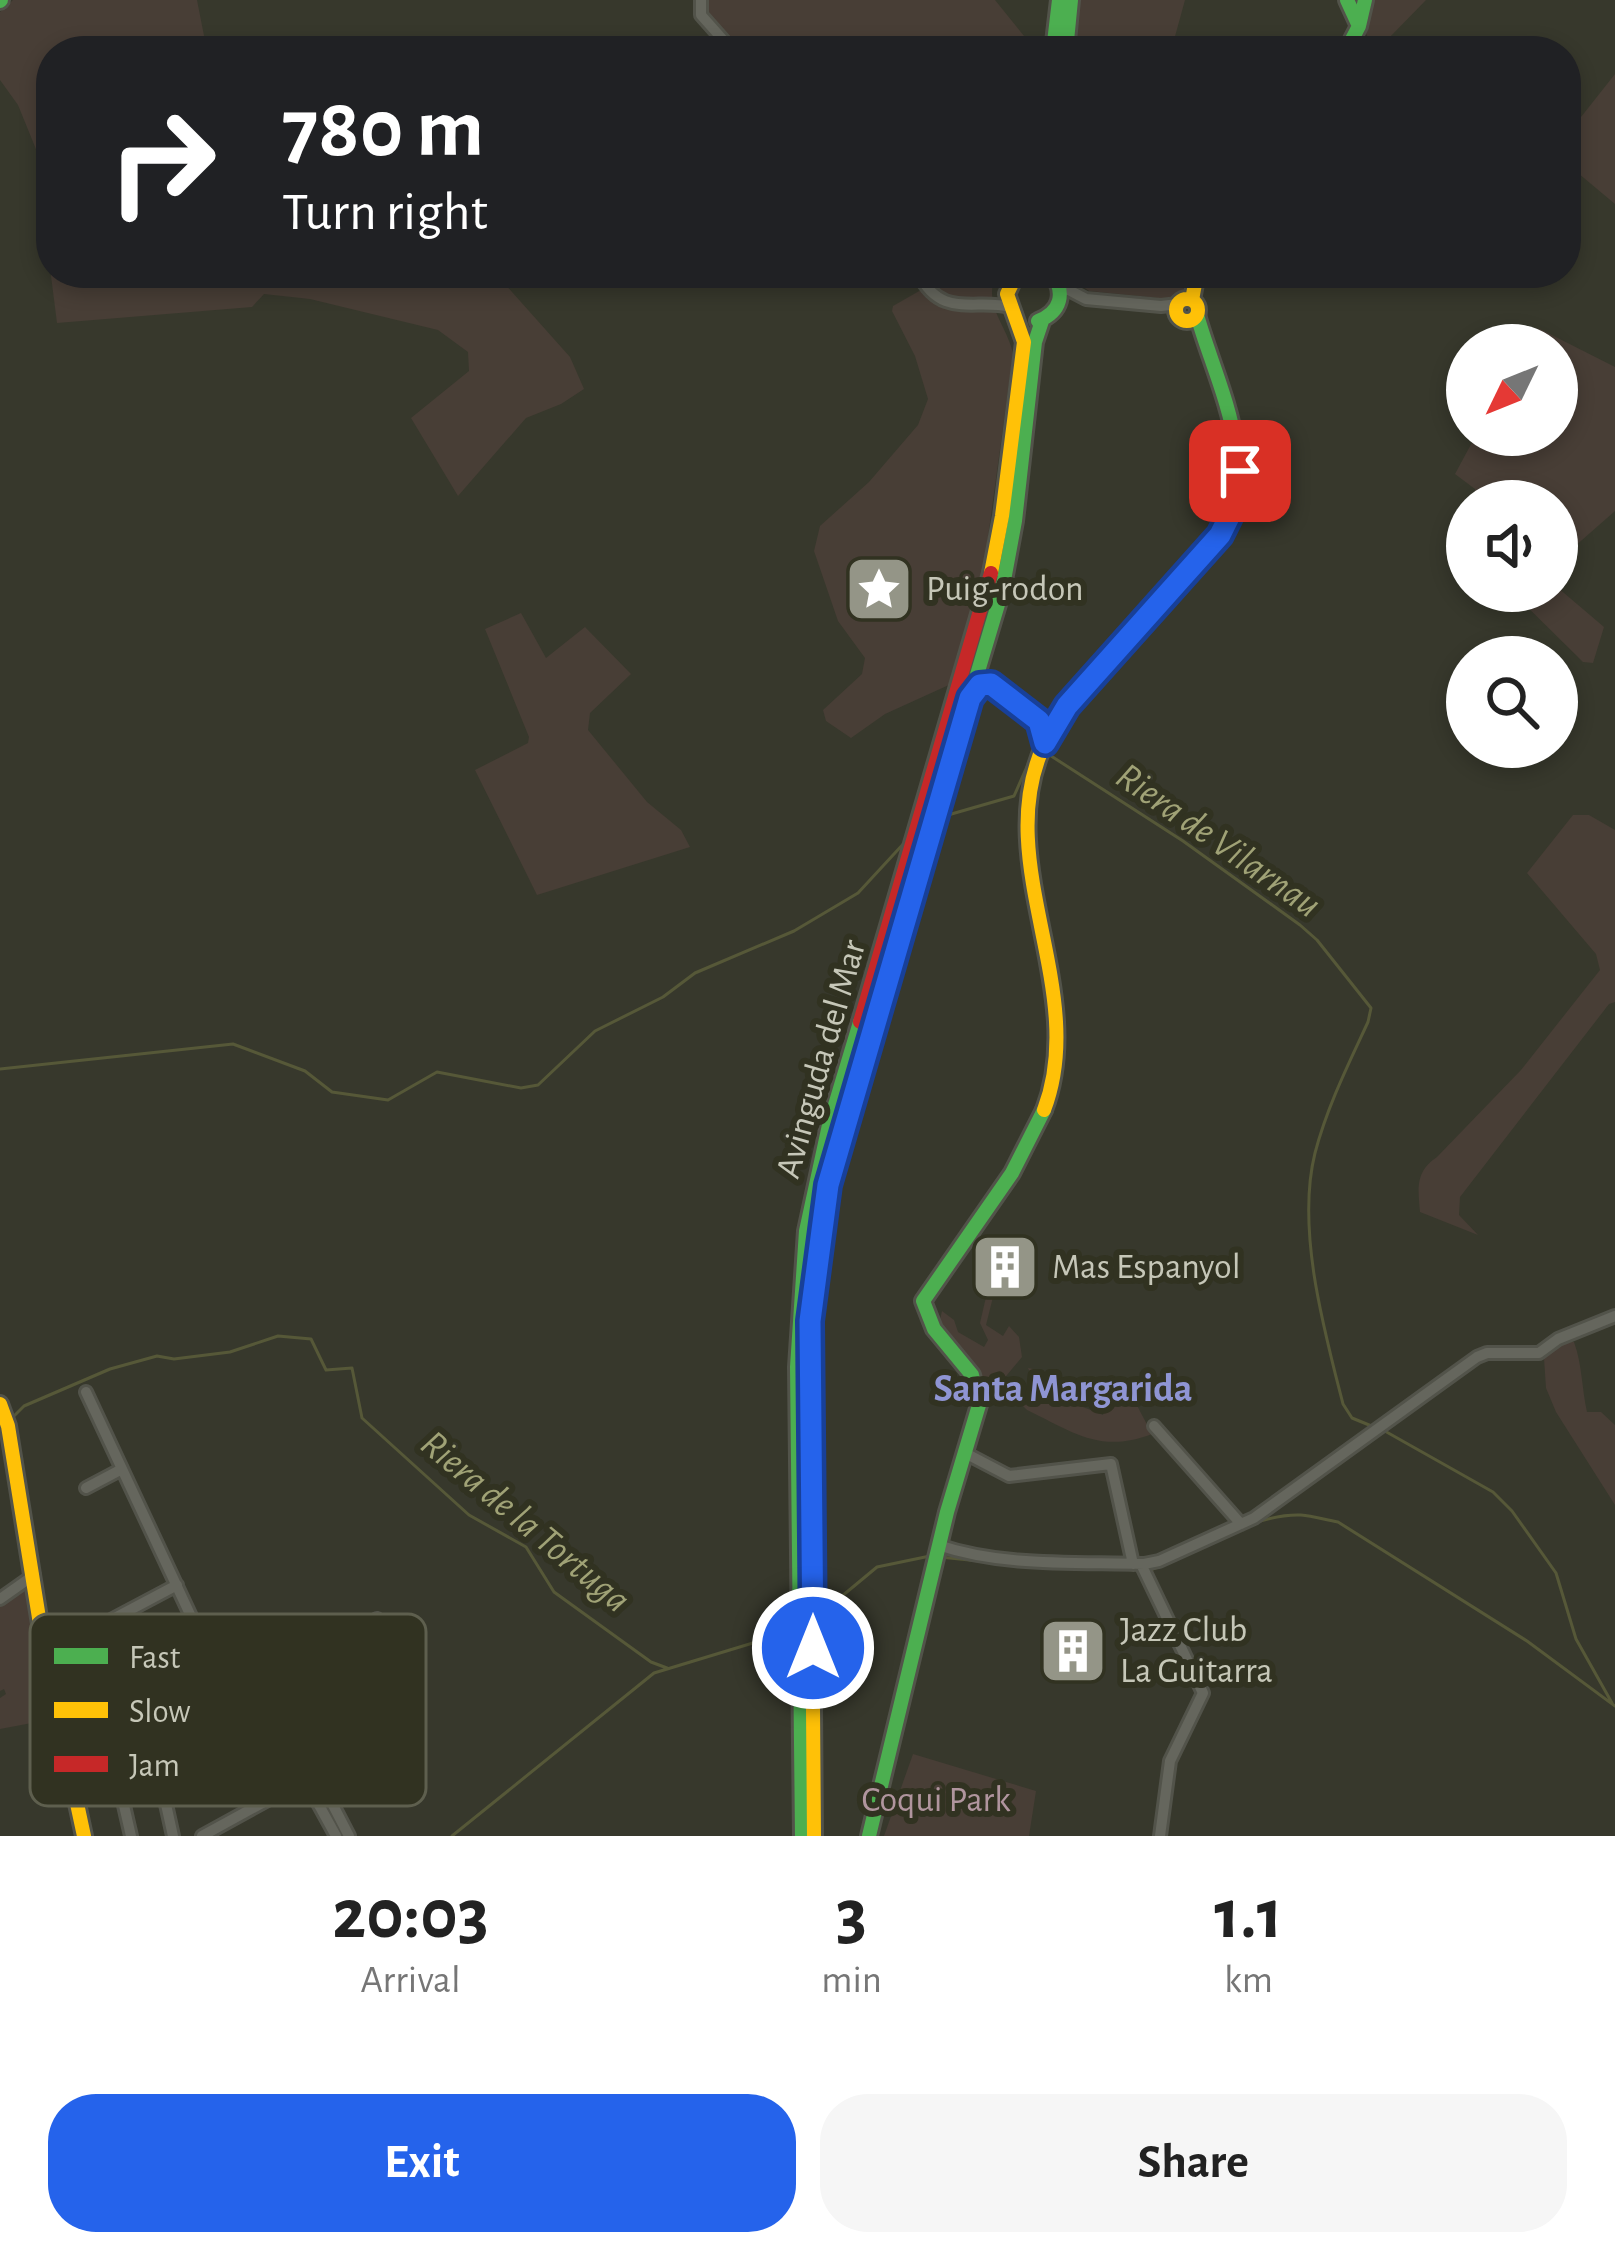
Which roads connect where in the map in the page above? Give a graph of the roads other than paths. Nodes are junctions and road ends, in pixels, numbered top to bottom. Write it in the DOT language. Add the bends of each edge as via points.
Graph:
graph roads {
  1 [pos="701,0"];
  2 [pos="1059,0"];
  3 [pos="1071,0"];
  4 [pos="1347,0"];
  5 [pos="1365,0"];
  6 [pos="1359,26"];
  7 [pos="720,36"];
  8 [pos="1055,36"];
  9 [pos="1067,36"];
  10 [pos="1354,36"];
  11 [pos="930,288"];
  12 [pos="1004,288"];
  13 [pos="1013,288"];
  14 [pos="1055,288"];
  15 [pos="1071,288"];
  16 [pos="1192,288"];
  17 [pos="1086,299"];
  18 [pos="986,305"];
  19 [pos="1186,308"];
  20 [pos="1058,310"];
  21 [pos="1014,311"];
  22 [pos="1042,321"];
  23 [pos="979,668"];
  24 [pos="991,684"];
  25 [pos="970,698"];
  26 [pos="1058,718"];
  27 [pos="1039,721"];
  28 [pos="1045,743"];
  29 [pos="1615,1316"];
  30 [pos="86,1392"];
  31 [pos="5,1416"];
  32 [pos="1154,1426"];
  33 [pos="965,1454"];
  34 [pos="122,1469"];
  35 [pos="86,1488"];
  36 [pos="1241,1523"];
  37 [pos="938,1547"];
  38 [pos="1137,1564"];
  39 [pos="34,1575"];
  40 [pos="177,1585"];
  41 [pos="0,1598"];
  42 [pos="39,1614"];
  43 [pos="124,1614"];
  44 [pos="192,1614"];
  45 [pos="77,1806"];
  46 [pos="125,1806"];
  47 [pos="167,1806"];
  48 [pos="257,1806"];
  49 [pos="320,1806"];
  50 [pos="333,1806"];
  51 [pos="84,1836"];
  52 [pos="131,1836"];
  53 [pos="173,1836"];
  54 [pos="202,1836"];
  55 [pos="336,1836"];
  56 [pos="349,1836"];
  57 [pos="802,1836"];
  58 [pos="814,1836"];
  59 [pos="868,1836"];
  60 [pos="1160,1836"];
  1 -- 7 [label="street" via="701,15"];
  2 -- 8 [label="main road"];
  3 -- 9 [label="main road"];
  4 -- 6 [label="main road"];
  5 -- 6 [label="main road"];
  6 -- 10 [label="main road"];
  11 -- 18 [label="street" via="951,303"];
  12 -- 18 [label="street"];
  13 -- 21 [label="main road, Avinguda del Mar"];
  14 -- 20 [label="main road"];
  15 -- 17 [label="street"];
  16 -- 19 [label="main road"];
  17 -- 19 [label="street"];
  17 -- 20 [label="street"];
  18 -- 21 [label="street"];
  19 -- 26 [label="main road" via="1238,458 1237,501 1220,535"];
  20 -- 22 [label="main road"];
  21 -- 22 [label="main road"];
  21 -- 57 [label="main road, Avinguda del Mar" via="1024,342 987,592 829,1125 806,1231 797,1367"];
  22 -- 23 [label="main road, Avinguda del Mar" via="1015,521"];
  23 -- 24 [label="street"];
  23 -- 25 [label="main road, Avinguda del Mar"];
  24 -- 25 [label="street"];
  24 -- 27 [label="street"];
  25 -- 58 [label="main road, Avinguda del Mar" via="836,1147 815,1266"];
  26 -- 27 [label="street"];
  26 -- 28 [label="main road"];
  27 -- 28 [label="street"];
  28 -- 33 [label="main road" via="1027,819 1057,1018 1056,1065 1017,1166 923,1301 931,1326 968,1365 980,1393"];
  29 -- 36 [label="street" via="1539,1353 1477,1357"];
  30 -- 34 [label="street"];
  31 -- 39 [label="main road"];
  32 -- 36 [label="street"];
  33 -- 37 [label="main road"];
  33 -- 38 [label="street" via="1009,1476 1111,1463"];
  34 -- 35 [label="street"];
  34 -- 40 [label="street"];
  36 -- 38 [label="street"];
  37 -- 38 [label="street" via="988,1558"];
  37 -- 59 [label="main road"];
  38 -- 60 [label="street" via="1203,1693 1169,1761"];
  39 -- 41 [label="street"];
  39 -- 42 [label="main road"];
  40 -- 43 [label="street"];
  40 -- 44 [label="street"];
  45 -- 51 [label="main road"];
  46 -- 52 [label="street"];
  47 -- 53 [label="street"];
  48 -- 54 [label="street"];
  49 -- 55 [label="street"];
  50 -- 56 [label="street"];
}
